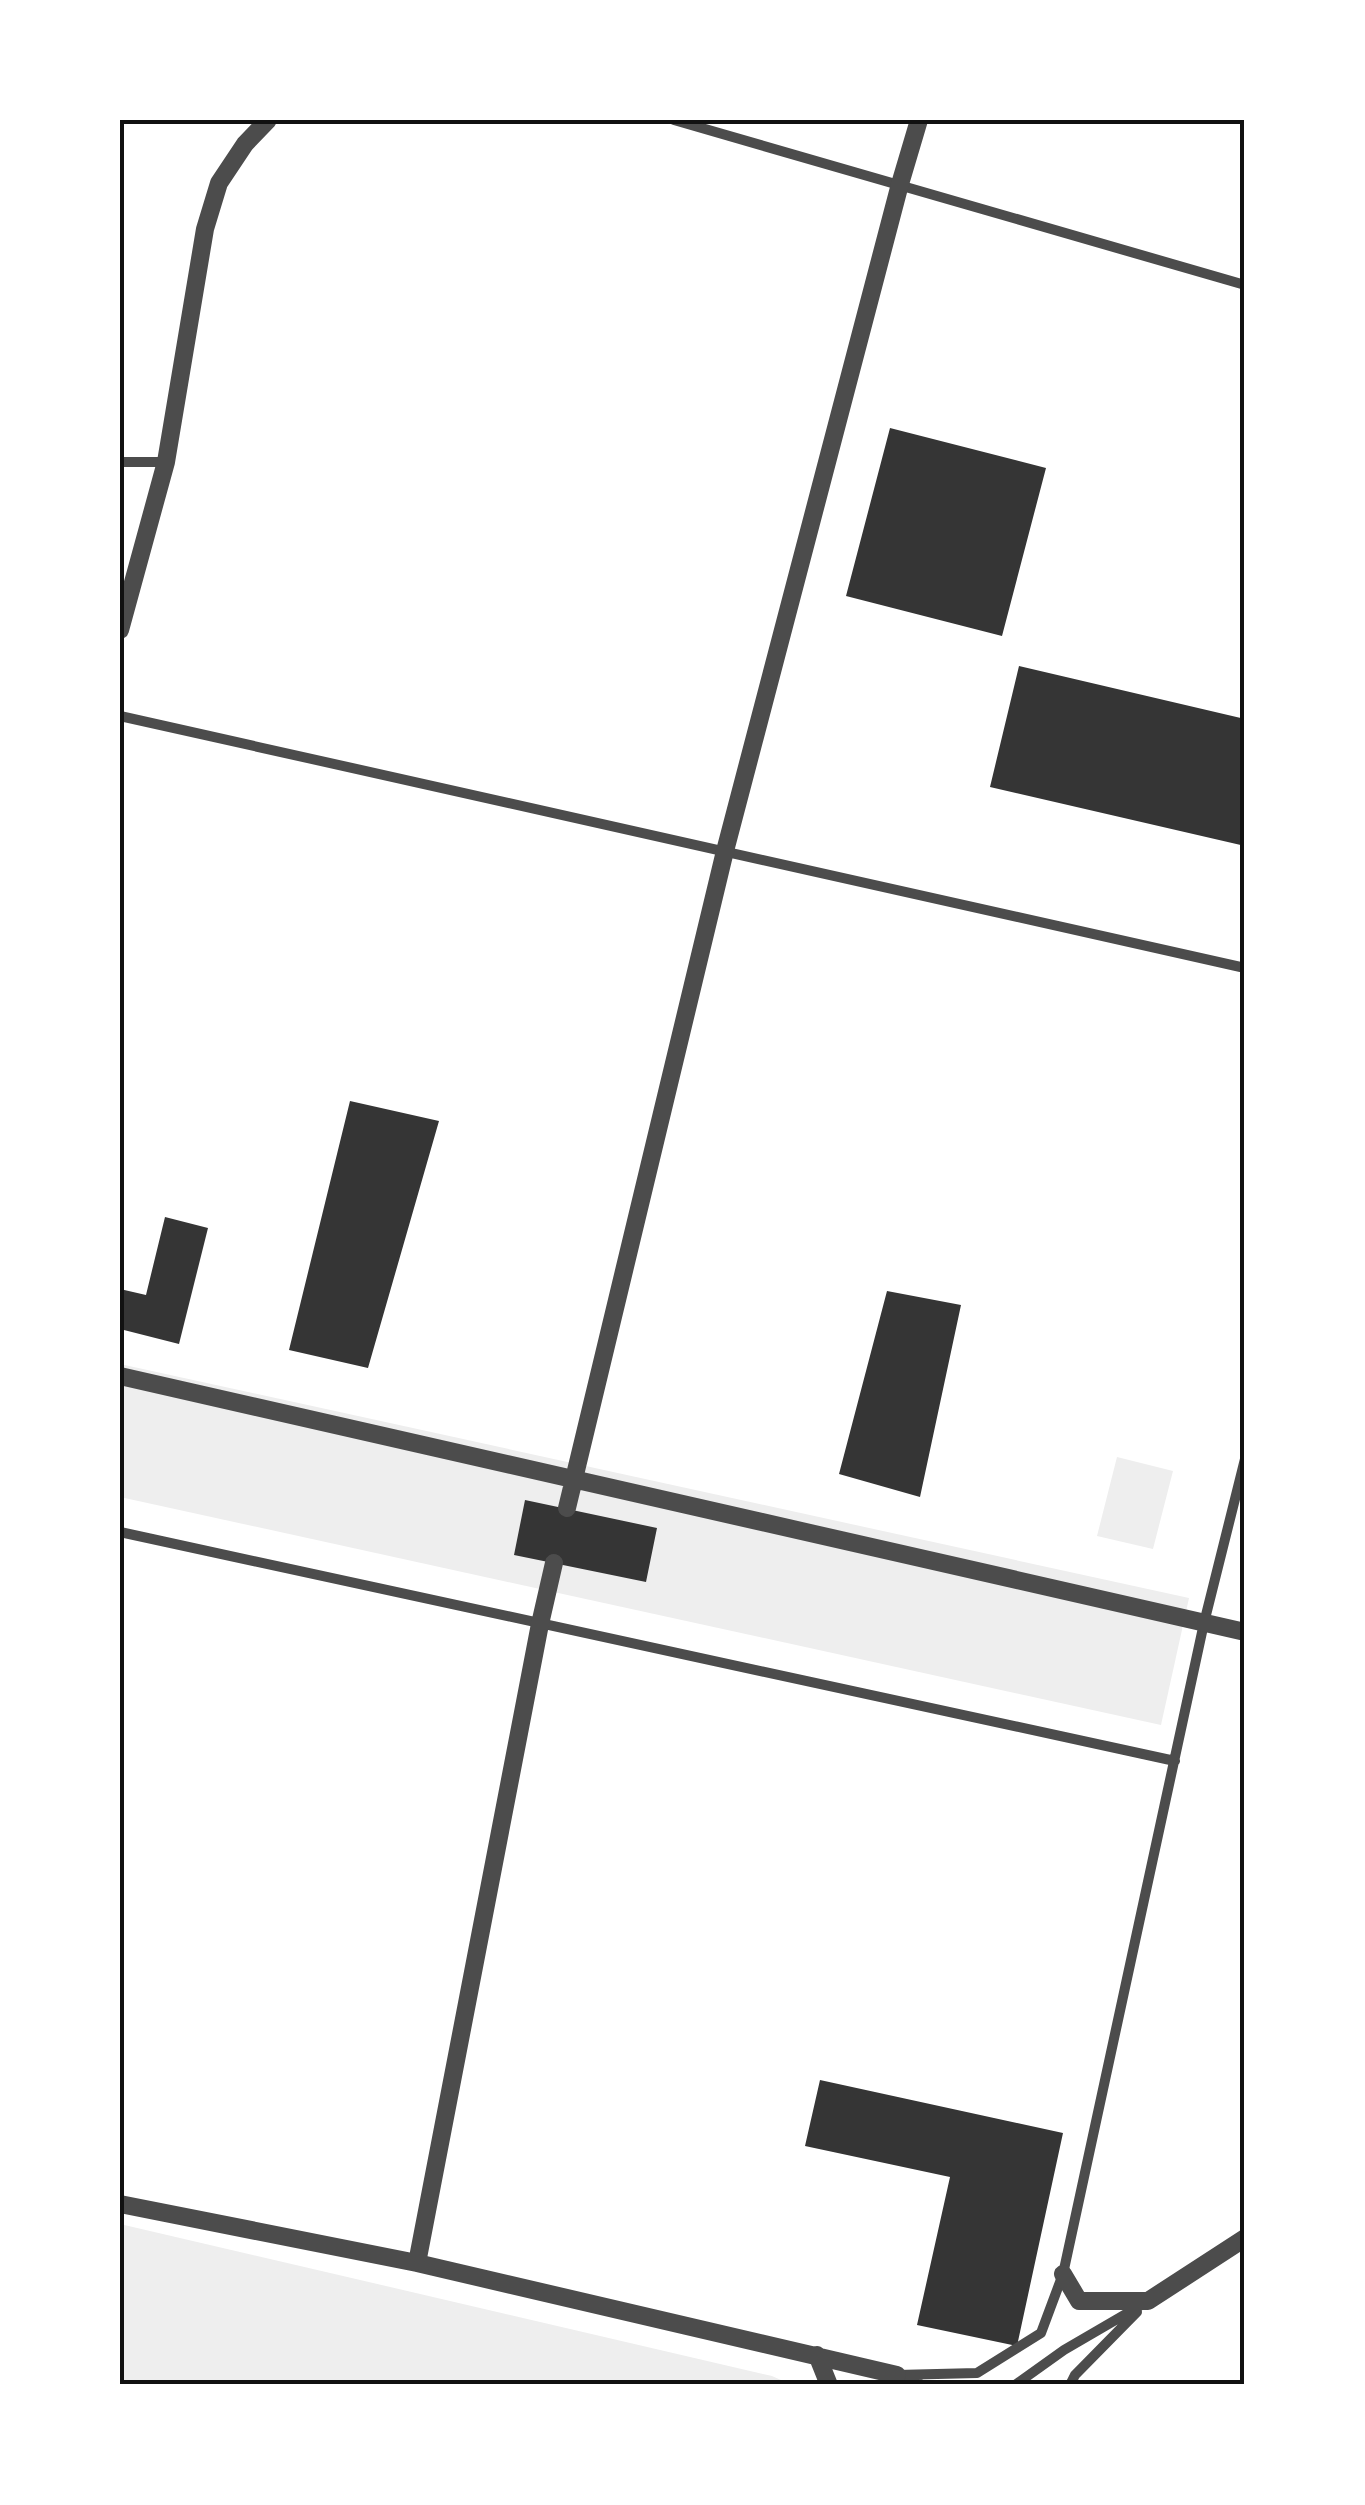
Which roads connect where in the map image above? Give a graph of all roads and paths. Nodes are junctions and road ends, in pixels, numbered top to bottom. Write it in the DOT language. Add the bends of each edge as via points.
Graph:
graph roads {
  1 [pos="268,120"];
  2 [pos="674,120"];
  3 [pos="919,120"];
  4 [pos="900,184"];
  5 [pos="1245,285"];
  6 [pos="120,462"];
  7 [pos="166,462"];
  8 [pos="120,630"];
  9 [pos="120,716"];
  10 [pos="725,851"];
  11 [pos="1245,968"];
  12 [pos="120,1376"];
  13 [pos="1245,1459"];
  14 [pos="574,1479"];
  15 [pos="568,1508"];
  16 [pos="120,1532"];
  17 [pos="554,1564"];
  18 [pos="1204,1623"];
  19 [pos="540,1624"];
  20 [pos="1245,1632"];
  21 [pos="1174,1761"];
  22 [pos="120,2204"];
  23 [pos="1245,2238"];
  24 [pos="417,2262"];
  25 [pos="1063,2274"];
  26 [pos="1148,2301"];
  27 [pos="817,2355"];
  28 [pos="897,2375"];
  29 [pos="828,2385"];
  30 [pos="922,2385"];
  31 [pos="1016,2385"];
  32 [pos="1070,2385"];
  1 -- 7 [label="street" via="219,183 205,229"];
  2 -- 4 [label="street"];
  3 -- 4 [label="street"];
  4 -- 5 [label="street"];
  4 -- 10 [label="street"];
  6 -- 7 [label="street"];
  7 -- 8 [label="street"];
  9 -- 10 [label="street"];
  10 -- 11 [label="street"];
  10 -- 14 [label="street"];
  12 -- 14 [label="street"];
  13 -- 18 [label="street"];
  14 -- 15 [label="street"];
  14 -- 18 [label="street"];
  16 -- 19 [label="street"];
  17 -- 19 [label="street"];
  18 -- 20 [label="street"];
  18 -- 21 [label="street"];
  19 -- 21 [label="street"];
  19 -- 24 [label="street"];
  21 -- 25 [label="street"];
  22 -- 24 [label="street"];
  23 -- 26 [label="street"];
  24 -- 27 [label="street"];
  25 -- 26 [label="street" via="1080,2302"];
  25 -- 28 [label="street" via="1040,2333 978,2373"];
  26 -- 31 [label="street"];
  26 -- 32 [label="street"];
  27 -- 28 [label="street"];
  27 -- 29 [label="street"];
  28 -- 30 [label="street"];
}
